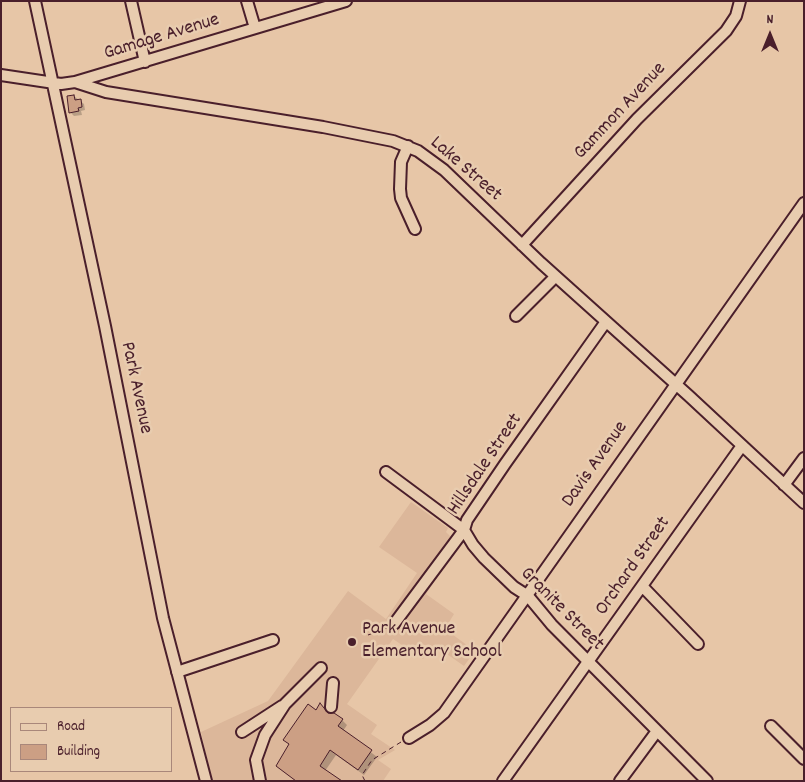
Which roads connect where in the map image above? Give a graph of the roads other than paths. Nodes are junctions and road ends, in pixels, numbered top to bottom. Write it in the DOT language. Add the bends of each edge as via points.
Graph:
graph roads {
  1 [pos="35,1"];
  2 [pos="131,1"];
  3 [pos="246,1"];
  4 [pos="346,1"];
  5 [pos="740,1"];
  6 [pos="255,28"];
  7 [pos="145,62"];
  8 [pos="1,75"];
  9 [pos="75,82"];
  10 [pos="53,83"];
  11 [pos="408,146"];
  12 [pos="804,203"];
  13 [pos="415,229"];
  14 [pos="522,244"];
  15 [pos="555,277"];
  16 [pos="516,316"];
  17 [pos="605,323"];
  18 [pos="676,384"];
  19 [pos="741,446"];
  20 [pos="804,458"];
  21 [pos="386,472"];
  22 [pos="784,485"];
  23 [pos="804,503"];
  24 [pos="464,530"];
  25 [pos="642,586"];
  26 [pos="528,596"];
  27 [pos="394,624"];
  28 [pos="273,640"];
  29 [pos="698,644"];
  30 [pos="589,662"];
  31 [pos="321,668"];
  32 [pos="177,672"];
  33 [pos="334,683"];
  34 [pos="285,704"];
  35 [pos="332,707"];
  36 [pos="771,726"];
  37 [pos="657,731"];
  38 [pos="265,735"];
  39 [pos="409,738"];
  40 [pos="804,758"];
  41 [pos="260,780"];
  42 [pos="206,781"];
  43 [pos="503,781"];
  44 [pos="620,781"];
  45 [pos="707,781"];
  1 -- 10 [label="street, Park Avenue"];
  2 -- 7 [label="street"];
  3 -- 6 [label="street"];
  4 -- 6 [label="street, Gamage Avenue"];
  5 -- 14 [label="street, Gammon Avenue" via="736,16 726,31 638,119"];
  6 -- 7 [label="street, Gamage Avenue"];
  7 -- 9 [label="street, Gamage Avenue"];
  8 -- 10 [label="street, Lake Street"];
  9 -- 10 [label="street, Lake Street"];
  9 -- 11 [label="street, Lake Street" via="106,92 323,127"];
  10 -- 32 [label="street, Park Avenue" via="163,618"];
  11 -- 13 [label="street" via="401,162 400,188"];
  11 -- 14 [label="street, Lake Street" via="436,163"];
  12 -- 18 [label="street, Davis Avenue"];
  14 -- 15 [label="street, Lake Street"];
  15 -- 16 [label="street"];
  15 -- 17 [label="street, Lake Street"];
  17 -- 18 [label="street, Lake Street"];
  17 -- 24 [label="street, Hillsdale Street" via="505,464 467,520"];
  18 -- 19 [label="street, Lake Street"];
  18 -- 26 [label="street, Davis Avenue"];
  19 -- 22 [label="street, Lake Street"];
  19 -- 25 [label="street, Orchard Street"];
  20 -- 22 [label="street"];
  21 -- 24 [label="street, Granite Street"];
  22 -- 23 [label="street, Lake Street"];
  24 -- 26 [label="street, Granite Street" via="489,563"];
  24 -- 27 [label="street, Hillsdale Street"];
  25 -- 29 [label="street"];
  25 -- 30 [label="street, Orchard Street"];
  26 -- 30 [label="street, Granite Street"];
  26 -- 39 [label="street, Davis Avenue" via="444,712"];
  28 -- 32 [label="street"];
  30 -- 37 [label="street, Granite Street"];
  30 -- 43 [label="street, Orchard Street"];
  31 -- 34 [label="street"];
  32 -- 42 [label="street, Park Avenue"];
  33 -- 35 [label="street"];
  34 -- 38 [label="street"];
  34 -- 38 [label="street" via="246,728 261,729"];
  36 -- 40 [label="street"];
  37 -- 44 [label="street"];
  37 -- 45 [label="street, Granite Street"];
  38 -- 41 [label="street" via="256,760"];
}
